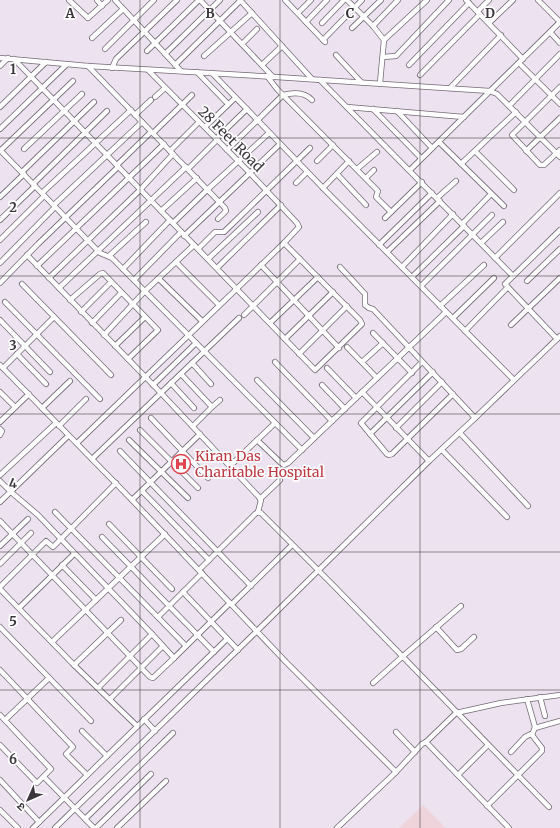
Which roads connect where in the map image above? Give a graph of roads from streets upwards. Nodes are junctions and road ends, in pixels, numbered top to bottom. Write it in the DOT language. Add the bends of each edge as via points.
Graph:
graph roads {
  1 [pos="69,0"];
  2 [pos="97,0"];
  3 [pos="108,0"];
  4 [pos="115,0"];
  5 [pos="154,0"];
  6 [pos="177,0"];
  7 [pos="200,0"];
  8 [pos="220,0"];
  9 [pos="240,0"];
  10 [pos="311,0"];
  11 [pos="327,0"];
  12 [pos="344,0"];
  13 [pos="347,0"];
  14 [pos="362,0"];
  15 [pos="381,0"];
  16 [pos="398,0"];
  17 [pos="417,0"];
  18 [pos="427,0"];
  19 [pos="449,0"];
  20 [pos="489,0"];
  21 [pos="513,0"];
  22 [pos="538,0"];
  23 [pos="288,1"];
  24 [pos="468,2"];
  25 [pos="422,5"];
  26 [pos="102,6"];
  27 [pos="355,7"];
  28 [pos="123,9"];
  29 [pos="210,9"];
  30 [pos="479,12"];
  31 [pos="252,13"];
  32 [pos="298,13"];
  33 [pos="364,16"];
  34 [pos="134,21"];
  35 [pos="220,21"];
  36 [pos="306,22"];
  37 [pos="560,22"];
  38 [pos="322,23"];
  39 [pos="489,23"];
  40 [pos="373,26"];
  41 [pos="352,28"];
  42 [pos="256,29"];
  43 [pos="144,32"];
  44 [pos="231,32"];
  45 [pos="550,32"];
  46 [pos="501,35"];
  47 [pos="92,38"];
  48 [pos="384,40"];
  49 [pos="155,43"];
  50 [pos="560,43"];
  51 [pos="242,44"];
  52 [pos="282,46"];
  53 [pos="105,49"];
  54 [pos="147,51"];
  55 [pos="165,54"];
  56 [pos="560,54"];
  57 [pos="336,55"];
  58 [pos="204,56"];
  59 [pos="383,57"];
  60 [pos="0,58"];
  61 [pos="8,58"];
  62 [pos="523,58"];
  63 [pos="14,59"];
  64 [pos="46,62"];
  65 [pos="519,63"];
  66 [pos="66,65"];
  67 [pos="175,65"];
  68 [pos="262,65"];
  69 [pos="409,65"];
  70 [pos="0,66"];
  71 [pos="88,66"];
  72 [pos="112,68"];
  73 [pos="148,70"];
  74 [pos="181,72"];
  75 [pos="197,72"];
  76 [pos="212,73"];
  77 [pos="420,75"];
  78 [pos="31,76"];
  79 [pos="267,76"];
  80 [pos="273,77"];
  81 [pos="312,79"];
  82 [pos="536,79"];
  83 [pos="73,80"];
  84 [pos="320,80"];
  85 [pos="361,82"];
  86 [pos="380,84"];
  87 [pos="560,87"];
  88 [pos="42,88"];
  89 [pos="165,88"];
  90 [pos="450,88"];
  91 [pos="490,91"];
  92 [pos="82,94"];
  93 [pos="192,95"];
  94 [pos="283,95"];
  95 [pos="551,95"];
  96 [pos="235,98"];
  97 [pos="53,99"];
  98 [pos="312,100"];
  99 [pos="94,102"];
  100 [pos="228,104"];
  101 [pos="560,104"];
  102 [pos="182,105"];
  103 [pos="509,106"];
  104 [pos="0,107"];
  105 [pos="347,107"];
  106 [pos="247,109"];
  107 [pos="373,109"];
  108 [pos="64,110"];
  109 [pos="130,110"];
  110 [pos="107,111"];
  111 [pos="397,111"];
  112 [pos="516,112"];
  113 [pos="135,115"];
  114 [pos="464,116"];
  115 [pos="560,118"];
  116 [pos="74,121"];
  117 [pos="258,121"];
  118 [pos="525,121"];
  119 [pos="142,122"];
  120 [pos="199,122"];
  121 [pos="205,127"];
  122 [pos="0,129"];
  123 [pos="85,132"];
  124 [pos="152,132"];
  125 [pos="269,133"];
  126 [pos="540,137"];
  127 [pos="216,140"];
  128 [pos="439,142"];
  129 [pos="96,144"];
  130 [pos="164,144"];
  131 [pos="280,144"];
  132 [pos="333,145"];
  133 [pos="310,148"];
  134 [pos="432,148"];
  135 [pos="0,150"];
  136 [pos="24,150"];
  137 [pos="227,150"];
  138 [pos="474,151"];
  139 [pos="526,151"];
  140 [pos="172,152"];
  141 [pos="377,152"];
  142 [pos="559,154"];
  143 [pos="107,155"];
  144 [pos="421,158"];
  145 [pos="297,161"];
  146 [pos="317,161"];
  147 [pos="238,162"];
  148 [pos="349,162"];
  149 [pos="461,164"];
  150 [pos="117,166"];
  151 [pos="187,168"];
  152 [pos="357,169"];
  153 [pos="374,170"];
  154 [pos="410,170"];
  155 [pos="307,172"];
  156 [pos="23,173"];
  157 [pos="250,174"];
  158 [pos="337,174"];
  159 [pos="129,178"];
  160 [pos="197,178"];
  161 [pos="366,178"];
  162 [pos="456,181"];
  163 [pos="422,182"];
  164 [pos="296,183"];
  165 [pos="34,185"];
  166 [pos="323,188"];
  167 [pos="140,190"];
  168 [pos="207,190"];
  169 [pos="514,190"];
  170 [pos="266,191"];
  171 [pos="432,193"];
  172 [pos="560,193"];
  173 [pos="491,194"];
  174 [pos="43,195"];
  175 [pos="0,197"];
  176 [pos="439,199"];
  177 [pos="151,201"];
  178 [pos="219,202"];
  179 [pos="366,204"];
  180 [pos="281,205"];
  181 [pos="54,206"];
  182 [pos="504,206"];
  183 [pos="161,211"];
  184 [pos="258,212"];
  185 [pos="391,212"];
  186 [pos="453,214"];
  187 [pos="492,215"];
  188 [pos="66,218"];
  189 [pos="385,218"];
  190 [pos="218,219"];
  191 [pos="0,220"];
  192 [pos="146,222"];
  193 [pos="171,222"];
  194 [pos="503,222"];
  195 [pos="463,225"];
  196 [pos="76,229"];
  197 [pos="560,230"];
  198 [pos="182,234"];
  199 [pos="472,234"];
  200 [pos="0,240"];
  201 [pos="87,240"];
  202 [pos="284,243"];
  203 [pos="481,243"];
  204 [pos="379,244"];
  205 [pos="194,245"];
  206 [pos="198,249"];
  207 [pos="560,249"];
  208 [pos="98,251"];
  209 [pos="387,252"];
  210 [pos="27,256"];
  211 [pos="109,256"];
  212 [pos="495,258"];
  213 [pos="208,259"];
  214 [pos="300,259"];
  215 [pos="176,262"];
  216 [pos="0,263"];
  217 [pos="261,265"];
  218 [pos="484,265"];
  219 [pos="37,266"];
  220 [pos="340,267"];
  221 [pos="402,267"];
  222 [pos="123,268"];
  223 [pos="217,268"];
  224 [pos="512,276"];
  225 [pos="318,277"];
  226 [pos="412,277"];
  227 [pos="49,278"];
  228 [pos="494,278"];
  229 [pos="560,278"];
  230 [pos="159,279"];
  231 [pos="134,280"];
  232 [pos="527,281"];
  233 [pos="111,282"];
  234 [pos="277,282"];
  235 [pos="0,283"];
  236 [pos="22,284"];
  237 [pos="420,286"];
  238 [pos="59,288"];
  239 [pos="236,288"];
  240 [pos="508,288"];
  241 [pos="146,291"];
  242 [pos="333,292"];
  243 [pos="122,293"];
  244 [pos="70,300"];
  245 [pos="293,300"];
  246 [pos="5,302"];
  247 [pos="133,304"];
  248 [pos="219,305"];
  249 [pos="253,305"];
  250 [pos="347,306"];
  251 [pos="440,306"];
  252 [pos="528,309"];
  253 [pos="81,312"];
  254 [pos="446,312"];
  255 [pos="244,314"];
  256 [pos="308,316"];
  257 [pos="54,317"];
  258 [pos="145,317"];
  259 [pos="239,318"];
  260 [pos="452,318"];
  261 [pos="0,320"];
  262 [pos="202,321"];
  263 [pos="92,323"];
  264 [pos="270,323"];
  265 [pos="511,325"];
  266 [pos="322,330"];
  267 [pos="465,331"];
  268 [pos="373,333"];
  269 [pos="37,334"];
  270 [pos="104,335"];
  271 [pos="188,335"];
  272 [pos="558,338"];
  273 [pos="285,339"];
  274 [pos="196,343"];
  275 [pos="383,343"];
  276 [pos="25,346"];
  277 [pos="115,346"];
  278 [pos="347,347"];
  279 [pos="339,348"];
  280 [pos="409,348"];
  281 [pos="204,351"];
  282 [pos="17,354"];
  283 [pos="298,354"];
  284 [pos="398,358"];
  285 [pos="128,359"];
  286 [pos="275,362"];
  287 [pos="362,362"];
  288 [pos="422,362"];
  289 [pos="192,363"];
  290 [pos="2,367"];
  291 [pos="327,368"];
  292 [pos="50,372"];
  293 [pos="433,372"];
  294 [pos="412,373"];
  295 [pos="181,374"];
  296 [pos="111,375"];
  297 [pos="145,377"];
  298 [pos="377,378"];
  299 [pos="257,380"];
  300 [pos="514,380"];
  301 [pos="70,381"];
  302 [pos="442,382"];
  303 [pos="171,383"];
  304 [pos="46,384"];
  305 [pos="211,384"];
  306 [pos="153,385"];
  307 [pos="322,385"];
  308 [pos="0,392"];
  309 [pos="362,392"];
  310 [pos="161,393"];
  311 [pos="29,394"];
  312 [pos="454,394"];
  313 [pos="356,398"];
  314 [pos="86,399"];
  315 [pos="100,399"];
  316 [pos="220,400"];
  317 [pos="15,407"];
  318 [pos="212,407"];
  319 [pos="376,407"];
  320 [pos="42,408"];
  321 [pos="194,408"];
  322 [pos="345,409"];
  323 [pos="151,418"];
  324 [pos="386,418"];
  325 [pos="475,418"];
  326 [pos="1,419"];
  327 [pos="332,421"];
  328 [pos="275,423"];
  329 [pos="57,424"];
  330 [pos="192,426"];
  331 [pos="396,428"];
  332 [pos="0,429"];
  333 [pos="140,430"];
  334 [pos="460,433"];
  335 [pos="200,434"];
  336 [pos="370,434"];
  337 [pos="0,435"];
  338 [pos="68,436"];
  339 [pos="314,438"];
  340 [pos="407,439"];
  341 [pos="129,440"];
  342 [pos="257,440"];
  343 [pos="77,443"];
  344 [pos="302,450"];
  345 [pos="442,450"];
  346 [pos="183,451"];
  347 [pos="120,452"];
  348 [pos="92,459"];
  349 [pos="429,461"];
  350 [pos="172,462"];
  351 [pos="230,466"];
  352 [pos="162,472"];
  353 [pos="0,476"];
  354 [pos="208,478"];
  355 [pos="280,480"];
  356 [pos="0,481"];
  357 [pos="116,483"];
  358 [pos="150,483"];
  359 [pos="198,488"];
  360 [pos="142,491"];
  361 [pos="11,492"];
  362 [pos="188,498"];
  363 [pos="260,499"];
  364 [pos="132,500"];
  365 [pos="0,502"];
  366 [pos="528,506"];
  367 [pos="56,512"];
  368 [pos="258,512"];
  369 [pos="507,518"];
  370 [pos="28,519"];
  371 [pos="0,521"];
  372 [pos="109,524"];
  373 [pos="72,528"];
  374 [pos="13,534"];
  375 [pos="31,534"];
  376 [pos="165,534"];
  377 [pos="102,537"];
  378 [pos="60,539"];
  379 [pos="22,543"];
  380 [pos="292,545"];
  381 [pos="0,546"];
  382 [pos="218,551"];
  383 [pos="74,554"];
  384 [pos="34,555"];
  385 [pos="141,557"];
  386 [pos="209,560"];
  387 [pos="0,564"];
  388 [pos="62,565"];
  389 [pos="131,567"];
  390 [pos="318,570"];
  391 [pos="200,572"];
  392 [pos="53,575"];
  393 [pos="119,578"];
  394 [pos="251,586"];
  395 [pos="0,588"];
  396 [pos="108,589"];
  397 [pos="172,589"];
  398 [pos="183,592"];
  399 [pos="96,600"];
  400 [pos="231,604"];
  401 [pos="169,606"];
  402 [pos="461,606"];
  403 [pos="19,608"];
  404 [pos="86,610"];
  405 [pos="158,617"];
  406 [pos="121,620"];
  407 [pos="211,621"];
  408 [pos="0,627"];
  409 [pos="436,627"];
  410 [pos="257,631"];
  411 [pos="108,633"];
  412 [pos="152,634"];
  413 [pos="197,635"];
  414 [pos="474,637"];
  415 [pos="227,639"];
  416 [pos="52,642"];
  417 [pos="163,646"];
  418 [pos="186,646"];
  419 [pos="238,650"];
  420 [pos="214,652"];
  421 [pos="130,655"];
  422 [pos="402,657"];
  423 [pos="174,658"];
  424 [pos="74,665"];
  425 [pos="142,668"];
  426 [pos="0,670"];
  427 [pos="49,678"];
  428 [pos="373,683"];
  429 [pos="98,688"];
  430 [pos="560,695"];
  431 [pos="540,697"];
  432 [pos="27,699"];
  433 [pos="527,699"];
  434 [pos="110,700"];
  435 [pos="456,713"];
  436 [pos="0,715"];
  437 [pos="545,716"];
  438 [pos="5,720"];
  439 [pos="144,720"];
  440 [pos="91,721"];
  441 [pos="560,721"];
  442 [pos="137,726"];
  443 [pos="535,728"];
  444 [pos="82,731"];
  445 [pos="155,731"];
  446 [pos="396,732"];
  447 [pos="173,733"];
  448 [pos="531,734"];
  449 [pos="426,742"];
  450 [pos="0,745"];
  451 [pos="488,745"];
  452 [pos="415,752"];
  453 [pos="511,752"];
  454 [pos="107,756"];
  455 [pos="396,772"];
  456 [pos="151,774"];
  457 [pos="87,775"];
  458 [pos="458,775"];
  459 [pos="517,775"];
  460 [pos="44,777"];
  461 [pos="0,780"];
  462 [pos="166,781"];
  463 [pos="64,798"];
  464 [pos="487,806"];
  465 [pos="549,807"];
  466 [pos="75,809"];
  467 [pos="0,810"];
  468 [pos="85,819"];
  469 [pos="40,822"];
  470 [pos="18,828"];
  471 [pos="32,828"];
  472 [pos="55,828"];
  473 [pos="95,828"];
  474 [pos="117,828"];
  475 [pos="337,828"];
  476 [pos="509,828"];
  1 -- 26 [label="street" via="88,18"];
  2 -- 26 [label="street"];
  3 -- 26 [label="street"];
  4 -- 28 [label="street"];
  5 -- 34 [label="street"];
  6 -- 43 [label="street"];
  7 -- 29 [label="street"];
  7 -- 49 [label="street"];
  8 -- 29 [label="street"];
  9 -- 31 [label="street"];
  9 -- 35 [label="street"];
  10 -- 32 [label="street"];
  11 -- 36 [label="street"];
  12 -- 38 [label="street"];
  13 -- 27 [label="street"];
  14 -- 27 [label="street"];
  15 -- 33 [label="street"];
  16 -- 40 [label="street"];
  17 -- 25 [label="street"];
  18 -- 25 [label="street"];
  19 -- 59 [label="street" via="396,56"];
  20 -- 30 [label="street"];
  21 -- 39 [label="street"];
  22 -- 37 [label="street"];
  23 -- 32 [label="street"];
  24 -- 30 [label="street"];
  24 -- 69 [label="street"];
  25 -- 48 [label="street"];
  27 -- 33 [label="street"];
  27 -- 36 [label="street" via="324,41"];
  28 -- 34 [label="street"];
  28 -- 47 [label="street"];
  29 -- 35 [label="street"];
  29 -- 55 [label="street"];
  30 -- 39 [label="street"];
  30 -- 77 [label="street"];
  31 -- 44 [label="street"];
  31 -- 52 [label="street"];
  32 -- 36 [label="street"];
  33 -- 40 [label="street"];
  33 -- 41 [label="street"];
  34 -- 43 [label="street"];
  34 -- 53 [label="street"];
  35 -- 44 [label="street"];
  35 -- 67 [label="street"];
  37 -- 45 [label="street"];
  39 -- 46 [label="street"];
  40 -- 48 [label="street"];
  42 -- 51 [label="street"];
  43 -- 49 [label="street"];
  43 -- 72 [label="street" via="116,59"];
  44 -- 51 [label="street"];
  44 -- 58 [label="street"];
  45 -- 50 [label="street"];
  45 -- 62 [label="street"];
  46 -- 62 [label="street"];
  46 -- 90 [label="street"];
  48 -- 59 [label="street"];
  49 -- 54 [label="street"];
  49 -- 55 [label="street"];
  51 -- 68 [label="street"];
  52 -- 68 [label="street"];
  52 -- 81 [label="street"];
  55 -- 67 [label="street"];
  56 -- 82 [label="street"];
  57 -- 85 [label="street"];
  59 -- 86 [label="street"];
  60 -- 61 [label="street"];
  61 -- 63 [label="street"];
  61 -- 70 [label="street"];
  62 -- 65 [label="street"];
  63 -- 64 [label="street"];
  63 -- 78 [label="street"];
  64 -- 66 [label="street"];
  64 -- 78 [label="street"];
  65 -- 82 [label="street"];
  65 -- 91 [label="street"];
  66 -- 71 [label="street"];
  66 -- 88 [label="street"];
  67 -- 74 [label="street"];
  68 -- 80 [label="street"];
  71 -- 72 [label="street"];
  71 -- 109 [label="street"];
  72 -- 73 [label="street"];
  73 -- 74 [label="street"];
  73 -- 89 [label="street, 28 Feet Road"];
  74 -- 75 [label="street"];
  75 -- 76 [label="street"];
  75 -- 100 [label="street"];
  76 -- 79 [label="street"];
  76 -- 96 [label="street"];
  78 -- 88 [label="street"];
  78 -- 104 [label="street"];
  79 -- 80 [label="street"];
  79 -- 94 [label="street"];
  80 -- 81 [label="street"];
  81 -- 84 [label="street"];
  82 -- 95 [label="street"];
  82 -- 103 [label="street"];
  83 -- 97 [label="street"];
  84 -- 85 [label="street"];
  84 -- 105 [label="street"];
  85 -- 86 [label="street"];
  86 -- 90 [label="street"];
  87 -- 95 [label="street"];
  88 -- 97 [label="street"];
  88 -- 122 [label="street"];
  89 -- 102 [label="street, 28 Feet Road"];
  89 -- 113 [label="street"];
  90 -- 91 [label="street"];
  91 -- 103 [label="street"];
  91 -- 114 [label="street"];
  92 -- 108 [label="street"];
  93 -- 102 [label="street"];
  94 -- 98 [label="street" via="305,94"];
  94 -- 117 [label="street"];
  94 -- 132 [label="street"];
  95 -- 101 [label="street"];
  95 -- 118 [label="street"];
  96 -- 100 [label="street"];
  96 -- 106 [label="street"];
  97 -- 108 [label="street"];
  97 -- 135 [label="street"];
  99 -- 116 [label="street"];
  100 -- 121 [label="street"];
  102 -- 120 [label="street, 28 Feet Road"];
  102 -- 124 [label="street"];
  103 -- 112 [label="street"];
  105 -- 107 [label="street"];
  105 -- 154 [label="street"];
  106 -- 117 [label="street"];
  106 -- 127 [label="street"];
  107 -- 111 [label="street"];
  107 -- 144 [label="street"];
  108 -- 116 [label="street"];
  108 -- 136 [label="street"];
  109 -- 113 [label="street"];
  109 -- 129 [label="street"];
  110 -- 123 [label="street"];
  111 -- 114 [label="street"];
  111 -- 134 [label="street"];
  112 -- 118 [label="street"];
  112 -- 138 [label="street"];
  113 -- 119 [label="street"];
  114 -- 128 [label="street"];
  115 -- 126 [label="street"];
  116 -- 123 [label="street"];
  116 -- 156 [label="street"];
  117 -- 125 [label="street"];
  117 -- 137 [label="street"];
  118 -- 126 [label="street"];
  118 -- 139 [label="street" via="512,135"];
  119 -- 124 [label="street"];
  119 -- 143 [label="street"];
  120 -- 121 [label="street, 28 Feet Road"];
  120 -- 140 [label="street"];
  121 -- 127 [label="street, 28 Feet Road"];
  123 -- 129 [label="street"];
  123 -- 165 [label="street"];
  124 -- 130 [label="street"];
  124 -- 150 [label="street"];
  125 -- 131 [label="street"];
  125 -- 147 [label="street"];
  126 -- 139 [label="street"];
  126 -- 142 [label="street"];
  127 -- 137 [label="street, 28 Feet Road"];
  127 -- 151 [label="street"];
  128 -- 134 [label="street"];
  128 -- 149 [label="street"];
  129 -- 143 [label="street"];
  129 -- 174 [label="street"];
  130 -- 140 [label="street"];
  130 -- 159 [label="street"];
  131 -- 145 [label="street"];
  131 -- 157 [label="street"];
  132 -- 146 [label="street"];
  132 -- 148 [label="street"];
  133 -- 145 [label="street"];
  134 -- 144 [label="street"];
  135 -- 156 [label="street"];
  137 -- 147 [label="street, 28 Feet Road"];
  138 -- 149 [label="street"];
  138 -- 169 [label="street"];
  139 -- 142 [label="street" via="541,166"];
  140 -- 151 [label="street"];
  140 -- 167 [label="street"];
  141 -- 152 [label="street"];
  143 -- 150 [label="street"];
  143 -- 181 [label="street"];
  144 -- 154 [label="street"];
  145 -- 155 [label="street"];
  145 -- 170 [label="street"];
  147 -- 157 [label="street, 28 Feet Road"];
  147 -- 168 [label="street"];
  148 -- 152 [label="street"];
  148 -- 158 [label="street"];
  149 -- 173 [label="street"];
  150 -- 159 [label="street"];
  150 -- 188 [label="street"];
  151 -- 160 [label="street"];
  151 -- 177 [label="street"];
  152 -- 161 [label="street"];
  153 -- 161 [label="street"];
  154 -- 163 [label="street"];
  155 -- 164 [label="street"];
  155 -- 166 [label="street"];
  156 -- 165 [label="street"];
  156 -- 175 [label="street"];
  157 -- 170 [label="street, 28 Feet Road"];
  157 -- 178 [label="street"];
  158 -- 166 [label="street"];
  158 -- 179 [label="street"];
  159 -- 167 [label="street"];
  159 -- 196 [label="street"];
  160 -- 168 [label="street"];
  160 -- 183 [label="street"];
  161 -- 185 [label="street" via="378,191 376,197"];
  162 -- 176 [label="street"];
  163 -- 171 [label="street"];
  163 -- 185 [label="street"];
  165 -- 174 [label="street"];
  165 -- 191 [label="street"];
  166 -- 204 [label="street"];
  167 -- 177 [label="street"];
  167 -- 201 [label="street"];
  168 -- 178 [label="street"];
  168 -- 193 [label="street"];
  170 -- 180 [label="street, 28 Feet Road"];
  170 -- 206 [label="street" via="224,232 215,232"];
  171 -- 176 [label="street"];
  171 -- 204 [label="street"];
  172 -- 212 [label="street"];
  173 -- 182 [label="street"];
  173 -- 195 [label="street"];
  174 -- 181 [label="street"];
  174 -- 200 [label="street"];
  176 -- 186 [label="street"];
  176 -- 209 [label="street"];
  177 -- 183 [label="street"];
  177 -- 208 [label="street"];
  178 -- 190 [label="street" via="226,210"];
  178 -- 198 [label="street"];
  180 -- 202 [label="street, 28 Feet Road" via="298,225"];
  180 -- 223 [label="street"];
  181 -- 188 [label="street"];
  181 -- 216 [label="street"];
  183 -- 193 [label="street"];
  184 -- 213 [label="street"];
  185 -- 189 [label="street"];
  186 -- 195 [label="street"];
  186 -- 221 [label="street"];
  187 -- 199 [label="street"];
  188 -- 196 [label="street"];
  188 -- 210 [label="street"];
  192 -- 211 [label="street"];
  193 -- 198 [label="street"];
  193 -- 222 [label="street"];
  194 -- 203 [label="street"];
  195 -- 199 [label="street"];
  195 -- 226 [label="street"];
  196 -- 201 [label="street"];
  196 -- 219 [label="street"];
  197 -- 224 [label="street"];
  198 -- 205 [label="street"];
  198 -- 231 [label="street"];
  199 -- 203 [label="street"];
  199 -- 237 [label="street"];
  201 -- 208 [label="street"];
  201 -- 227 [label="street"];
  202 -- 214 [label="street"];
  202 -- 217 [label="street"];
  203 -- 212 [label="street"];
  204 -- 209 [label="street"];
  205 -- 206 [label="street"];
  205 -- 215 [label="street"];
  206 -- 213 [label="street"];
  207 -- 232 [label="street"];
  208 -- 211 [label="street"];
  208 -- 238 [label="street"];
  209 -- 221 [label="street"];
  210 -- 219 [label="street"];
  210 -- 235 [label="street"];
  211 -- 222 [label="street"];
  212 -- 224 [label="street"];
  213 -- 223 [label="street"];
  214 -- 225 [label="street"];
  214 -- 234 [label="street"];
  215 -- 230 [label="street"];
  215 -- 248 [label="street"];
  217 -- 234 [label="street"];
  217 -- 239 [label="street"];
  218 -- 251 [label="street"];
  219 -- 227 [label="street"];
  220 -- 280 [label="street" via="365,294 365,305 373,309"];
  221 -- 226 [label="street"];
  222 -- 231 [label="street"];
  223 -- 239 [label="street"];
  224 -- 240 [label="street" via="505,284"];
  225 -- 242 [label="street"];
  225 -- 245 [label="street"];
  226 -- 237 [label="street"];
  227 -- 238 [label="street"];
  228 -- 260 [label="street"];
  229 -- 252 [label="street"];
  230 -- 241 [label="street"];
  230 -- 262 [label="street"];
  231 -- 241 [label="street"];
  233 -- 243 [label="street"];
  233 -- 244 [label="street" via="101,273"];
  233 -- 253 [label="street"];
  234 -- 245 [label="street"];
  234 -- 249 [label="street"];
  236 -- 257 [label="street"];
  237 -- 251 [label="street"];
  238 -- 244 [label="street"];
  239 -- 248 [label="street"];
  239 -- 249 [label="street"];
  240 -- 252 [label="street"];
  240 -- 267 [label="street"];
  241 -- 247 [label="street"];
  241 -- 271 [label="street"];
  242 -- 250 [label="street"];
  242 -- 256 [label="street"];
  243 -- 247 [label="street"];
  243 -- 263 [label="street"];
  244 -- 253 [label="street"];
  245 -- 256 [label="street"];
  245 -- 264 [label="street"];
  246 -- 269 [label="street"];
  247 -- 258 [label="street"];
  247 -- 270 [label="street"];
  248 -- 262 [label="street"];
  249 -- 255 [label="street"];
  249 -- 264 [label="street"];
  250 -- 266 [label="street"];
  250 -- 279 [label="street" via="362,324"];
  251 -- 254 [label="street"];
  252 -- 265 [label="street"];
  252 -- 272 [label="street"];
  253 -- 263 [label="street"];
  254 -- 260 [label="street"];
  254 -- 280 [label="street"];
  256 -- 266 [label="street"];
  256 -- 273 [label="street"];
  257 -- 269 [label="street"];
  257 -- 296 [label="street"];
  258 -- 277 [label="street"];
  258 -- 285 [label="street" via="158,330"];
  259 -- 281 [label="street"];
  260 -- 267 [label="street"];
  261 -- 276 [label="street"];
  262 -- 271 [label="street"];
  263 -- 270 [label="street"];
  264 -- 273 [label="street"];
  266 -- 279 [label="street"];
  266 -- 283 [label="street"];
  267 -- 300 [label="street"];
  268 -- 275 [label="street"];
  269 -- 276 [label="street"];
  269 -- 315 [label="street"];
  270 -- 277 [label="street"];
  271 -- 274 [label="street"];
  271 -- 297 [label="street"];
  272 -- 300 [label="street"];
  273 -- 283 [label="street"];
  274 -- 281 [label="street"];
  274 -- 306 [label="street"];
  275 -- 284 [label="street"];
  275 -- 287 [label="street"];
  276 -- 282 [label="street"];
  276 -- 292 [label="street"];
  277 -- 285 [label="street"];
  278 -- 287 [label="street"];
  279 -- 283 [label="street" via="315,370"];
  280 -- 284 [label="street"];
  280 -- 288 [label="street"];
  281 -- 289 [label="street"];
  281 -- 328 [label="street"];
  282 -- 290 [label="street"];
  282 -- 304 [label="street"];
  284 -- 294 [label="street"];
  284 -- 298 [label="street"];
  285 -- 297 [label="street"];
  286 -- 327 [label="street"];
  287 -- 298 [label="street"];
  288 -- 293 [label="street"];
  288 -- 294 [label="street"];
  289 -- 295 [label="street"];
  289 -- 305 [label="street"];
  290 -- 311 [label="street"];
  291 -- 313 [label="street"];
  293 -- 302 [label="street"];
  293 -- 324 [label="street"];
  294 -- 319 [label="street"];
  295 -- 303 [label="street"];
  295 -- 318 [label="street"];
  297 -- 306 [label="street"];
  297 -- 343 [label="street"];
  298 -- 309 [label="street"];
  299 -- 339 [label="street"];
  300 -- 325 [label="street"];
  301 -- 320 [label="street"];
  302 -- 312 [label="street"];
  302 -- 331 [label="street"];
  303 -- 310 [label="street"];
  303 -- 321 [label="street"];
  306 -- 310 [label="street"];
  307 -- 322 [label="street"];
  308 -- 317 [label="street"];
  309 -- 313 [label="street"];
  309 -- 319 [label="street"];
  310 -- 330 [label="street"];
  310 -- 348 [label="street"];
  311 -- 317 [label="street"];
  311 -- 320 [label="street"];
  312 -- 325 [label="street"];
  312 -- 340 [label="street"];
  313 -- 322 [label="street"];
  314 -- 329 [label="street"];
  316 -- 318 [label="street"];
  317 -- 326 [label="street"];
  318 -- 330 [label="street"];
  319 -- 324 [label="street"];
  319 -- 336 [label="street" via="361,423"];
  320 -- 329 [label="street"];
  322 -- 327 [label="street"];
  323 -- 346 [label="street"];
  324 -- 331 [label="street"];
  324 -- 336 [label="street"];
  325 -- 334 [label="street"];
  327 -- 339 [label="street"];
  328 -- 342 [label="street"];
  328 -- 344 [label="street"];
  329 -- 338 [label="street"];
  329 -- 353 [label="street"];
  330 -- 335 [label="street"];
  331 -- 340 [label="street"];
  332 -- 337 [label="street"];
  333 -- 350 [label="street"];
  334 -- 345 [label="street"];
  334 -- 366 [label="street"];
  335 -- 346 [label="street"];
  335 -- 351 [label="street"];
  336 -- 340 [label="street" via="389,455"];
  338 -- 343 [label="street"];
  338 -- 361 [label="street"];
  339 -- 344 [label="street"];
  340 -- 349 [label="street"];
  341 -- 352 [label="street"];
  342 -- 344 [label="street" via="284,465"];
  342 -- 351 [label="street"];
  343 -- 348 [label="street"];
  345 -- 349 [label="street"];
  345 -- 369 [label="street"];
  346 -- 350 [label="street"];
  346 -- 354 [label="street"];
  347 -- 358 [label="street"];
  348 -- 357 [label="street"];
  349 -- 390 [label="street"];
  350 -- 352 [label="street"];
  350 -- 359 [label="street"];
  351 -- 363 [label="street"];
  352 -- 358 [label="street"];
  352 -- 362 [label="street"];
  355 -- 363 [label="street"];
  356 -- 361 [label="street"];
  357 -- 364 [label="street"];
  357 -- 373 [label="street"];
  358 -- 360 [label="street"];
  358 -- 382 [label="street"];
  360 -- 364 [label="street"];
  360 -- 386 [label="street"];
  361 -- 365 [label="street"];
  361 -- 378 [label="street" via="38,515"];
  363 -- 368 [label="street"];
  364 -- 376 [label="street"];
  367 -- 373 [label="street"];
  368 -- 380 [label="street"];
  368 -- 382 [label="street"];
  370 -- 374 [label="street"];
  371 -- 374 [label="street"];
  372 -- 385 [label="street"];
  373 -- 378 [label="street"];
  373 -- 393 [label="street"];
  374 -- 379 [label="street"];
  374 -- 381 [label="street"];
  375 -- 379 [label="street"];
  376 -- 385 [label="street"];
  376 -- 391 [label="street"];
  377 -- 389 [label="street"];
  378 -- 383 [label="street"];
  378 -- 384 [label="street" via="53,547 46,541"];
  379 -- 384 [label="street"];
  379 -- 387 [label="street"];
  380 -- 390 [label="street"];
  380 -- 394 [label="street"];
  382 -- 386 [label="street"];
  382 -- 394 [label="street"];
  383 -- 388 [label="street"];
  383 -- 396 [label="street"];
  384 -- 392 [label="street"];
  384 -- 395 [label="street"];
  385 -- 389 [label="street"];
  385 -- 397 [label="street"];
  386 -- 391 [label="street"];
  388 -- 392 [label="street"];
  388 -- 399 [label="street"];
  389 -- 393 [label="street"];
  389 -- 401 [label="street"];
  390 -- 410 [label="street"];
  390 -- 422 [label="street"];
  391 -- 398 [label="street"];
  391 -- 400 [label="street"];
  392 -- 403 [label="street"];
  392 -- 404 [label="street"];
  393 -- 396 [label="street"];
  393 -- 405 [label="street"];
  394 -- 400 [label="street"];
  395 -- 403 [label="street"];
  396 -- 399 [label="street"];
  396 -- 412 [label="street"];
  398 -- 401 [label="street"];
  398 -- 407 [label="street"];
  399 -- 404 [label="street"];
  400 -- 407 [label="street"];
  400 -- 410 [label="street"];
  401 -- 405 [label="street"];
  401 -- 413 [label="street"];
  402 -- 409 [label="street"];
  403 -- 416 [label="street"];
  404 -- 411 [label="street"];
  404 -- 416 [label="street"];
  405 -- 418 [label="street"];
  406 -- 411 [label="street"];
  407 -- 413 [label="street"];
  407 -- 415 [label="street"];
  408 -- 427 [label="street"];
  409 -- 414 [label="street" via="457,650"];
  409 -- 422 [label="street"];
  410 -- 419 [label="street"];
  410 -- 455 [label="street"];
  411 -- 421 [label="street"];
  411 -- 424 [label="street"];
  412 -- 417 [label="street"];
  412 -- 421 [label="street"];
  413 -- 418 [label="street"];
  413 -- 420 [label="street"];
  415 -- 419 [label="street"];
  415 -- 420 [label="street"];
  416 -- 424 [label="street"];
  417 -- 423 [label="street"];
  417 -- 425 [label="street"];
  418 -- 423 [label="street"];
  419 -- 445 [label="street"];
  420 -- 439 [label="street"];
  421 -- 425 [label="street"];
  421 -- 429 [label="street"];
  422 -- 428 [label="street"];
  422 -- 435 [label="street"];
  423 -- 425 [label="street" via="152,678"];
  424 -- 429 [label="street"];
  425 -- 434 [label="street"];
  426 -- 432 [label="street"];
  427 -- 432 [label="street"];
  427 -- 440 [label="street"];
  429 -- 434 [label="street"];
  430 -- 431 [label="street"];
  431 -- 433 [label="street"];
  431 -- 437 [label="street"];
  432 -- 438 [label="street"];
  432 -- 457 [label="street" via="73,747 66,754"];
  433 -- 435 [label="street"];
  433 -- 443 [label="street"];
  434 -- 442 [label="street"];
  435 -- 449 [label="street"];
  435 -- 451 [label="street"];
  436 -- 438 [label="street"];
  438 -- 460 [label="street" via="51,769"];
  439 -- 442 [label="street"];
  439 -- 445 [label="street"];
  441 -- 443 [label="street"];
  442 -- 454 [label="street"];
  443 -- 448 [label="street"];
  444 -- 454 [label="street"];
  445 -- 466 [label="street"];
  446 -- 452 [label="street"];
  447 -- 468 [label="street"];
  448 -- 453 [label="street"];
  448 -- 459 [label="street" via="542,751"];
  449 -- 452 [label="street"];
  449 -- 458 [label="street"];
  450 -- 460 [label="street" via="37,783"];
  451 -- 458 [label="street"];
  451 -- 459 [label="street"];
  452 -- 455 [label="street"];
  454 -- 457 [label="street"];
  455 -- 475 [label="street"];
  456 -- 473 [label="street"];
  457 -- 463 [label="street"];
  458 -- 464 [label="street"];
  459 -- 464 [label="street"];
  459 -- 465 [label="street"];
  460 -- 463 [label="street"];
  461 -- 469 [label="street"];
  462 -- 474 [label="street"];
  463 -- 466 [label="street"];
  463 -- 469 [label="street"];
  464 -- 476 [label="street"];
  466 -- 468 [label="street"];
  466 -- 472 [label="street"];
  467 -- 470 [label="street"];
  468 -- 473 [label="street"];
  469 -- 471 [label="street"];
}
